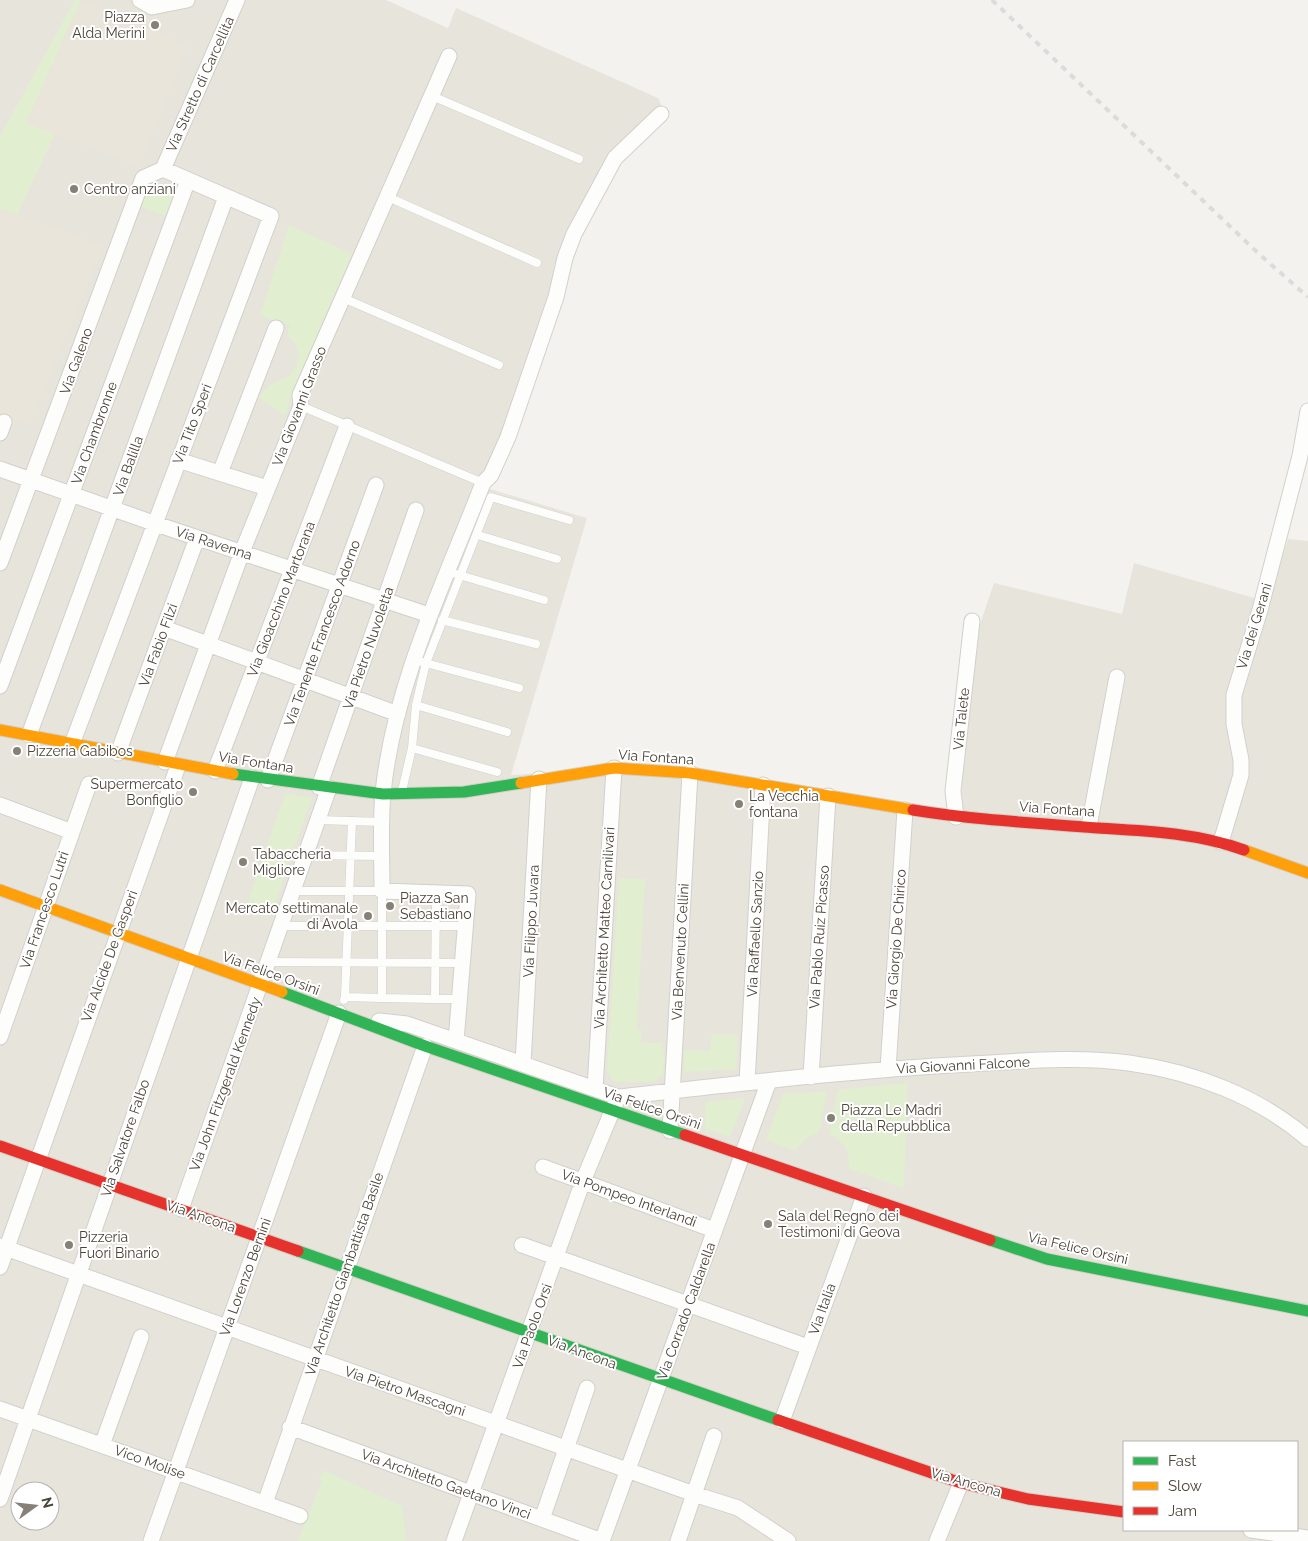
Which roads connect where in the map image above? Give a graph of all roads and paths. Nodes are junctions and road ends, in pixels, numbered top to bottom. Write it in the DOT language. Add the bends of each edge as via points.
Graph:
graph roads {
  1 [pos="140,0"];
  2 [pos="187,0"];
  3 [pos="237,0"];
  4 [pos="450,56"];
  5 [pos="432,96"];
  6 [pos="661,114"];
  7 [pos="579,159"];
  8 [pos="162,169"];
  9 [pos="188,180"];
  10 [pos="226,197"];
  11 [pos="388,197"];
  12 [pos="537,262"];
  13 [pos="343,298"];
  14 [pos="276,328"];
  15 [pos="498,365"];
  16 [pos="300,406"];
  17 [pos="1308,411"];
  18 [pos="347,426"];
  19 [pos="178,460"];
  20 [pos="0,469"];
  21 [pos="220,474"];
  22 [pos="32,478"];
  23 [pos="483,483"];
  24 [pos="376,485"];
  25 [pos="267,488"];
  26 [pos="72,493"];
  27 [pos="112,508"];
  28 [pos="416,510"];
  29 [pos="569,520"];
  30 [pos="156,524"];
  31 [pos="478,535"];
  32 [pos="197,538"];
  33 [pos="242,552"];
  34 [pos="557,559"];
  35 [pos="0,563"];
  36 [pos="292,569"];
  37 [pos="454,574"];
  38 [pos="339,584"];
  39 [pos="385,599"];
  40 [pos="544,600"];
  41 [pos="435,617"];
  42 [pos="972,621"];
  43 [pos="164,628"];
  44 [pos="210,644"];
  45 [pos="536,644"];
  46 [pos="421,661"];
  47 [pos="257,662"];
  48 [pos="1117,677"];
  49 [pos="305,680"];
  50 [pos="0,686"];
  51 [pos="519,688"];
  52 [pos="351,697"];
  53 [pos="416,704"];
  54 [pos="398,714"];
  55 [pos="0,730"];
  56 [pos="507,732"];
  57 [pos="29,735"];
  58 [pos="72,744"];
  59 [pos="412,748"];
  60 [pos="118,753"];
  61 [pos="172,764"];
  62 [pos="614,768"];
  63 [pos="215,771"];
  64 [pos="497,772"];
  65 [pos="690,773"];
  66 [pos="252,778"];
  67 [pos="539,779"];
  68 [pos="268,780"];
  69 [pos="89,784"];
  70 [pos="763,785"];
  71 [pos="324,788"];
  72 [pos="383,794"];
  73 [pos="402,795"];
  74 [pos="828,796"];
  75 [pos="0,805"];
  76 [pos="905,810"];
  77 [pos="956,817"];
  78 [pos="318,820"];
  79 [pos="352,821"];
  80 [pos="383,822"];
  81 [pos="1090,826"];
  82 [pos="72,832"];
  83 [pos="1221,842"];
  84 [pos="306,855"];
  85 [pos="351,856"];
  86 [pos="382,856"];
  87 [pos="1308,873"];
  88 [pos="0,890"];
  89 [pos="293,891"];
  90 [pos="350,891"];
  91 [pos="382,891"];
  92 [pos="436,893"];
  93 [pos="44,907"];
  94 [pos="281,926"];
  95 [pos="348,926"];
  96 [pos="382,926"];
  97 [pos="436,926"];
  98 [pos="466,926"];
  99 [pos="117,934"];
  100 [pos="188,959"];
  101 [pos="268,962"];
  102 [pos="346,962"];
  103 [pos="383,963"];
  104 [pos="436,963"];
  105 [pos="463,963"];
  106 [pos="261,984"];
  107 [pos="345,997"];
  108 [pos="382,998"];
  109 [pos="435,998"];
  110 [pos="460,999"];
  111 [pos="339,1013"];
  112 [pos="358,1019"];
  113 [pos="1,1032"];
  114 [pos="456,1041"];
  115 [pos="425,1046"];
  116 [pos="523,1063"];
  117 [pos="888,1069"];
  118 [pos="811,1077"];
  119 [pos="769,1081"];
  120 [pos="746,1083"];
  121 [pos="595,1089"];
  122 [pos="672,1091"];
  123 [pos="618,1097"];
  124 [pos="610,1110"];
  125 [pos="670,1131"];
  126 [pos="1308,1139"];
  127 [pos="0,1146"];
  128 [pos="742,1154"];
  129 [pos="43,1157"];
  130 [pos="543,1167"];
  131 [pos="583,1181"];
  132 [pos="110,1183"];
  133 [pos="864,1196"];
  134 [pos="181,1209"];
  135 [pos="714,1230"];
  136 [pos="260,1237"];
  137 [pos="522,1245"];
  138 [pos="5,1255"];
  139 [pos="557,1256"];
  140 [pos="346,1268"];
  141 [pos="78,1274"];
  142 [pos="688,1304"];
  143 [pos="1308,1311"];
  144 [pos="228,1326"];
  145 [pos="529,1333"];
  146 [pos="141,1337"];
  147 [pos="808,1347"];
  148 [pos="314,1358"];
  149 [pos="661,1380"];
  150 [pos="587,1388"];
  151 [pos="0,1409"];
  152 [pos="28,1419"];
  153 [pos="782,1421"];
  154 [pos="497,1423"];
  155 [pos="290,1427"];
  156 [pos="714,1436"];
  157 [pos="102,1445"];
  158 [pos="567,1447"];
  159 [pos="629,1470"];
  160 [pos="176,1472"];
  161 [pos="961,1483"];
  162 [pos="472,1493"];
  163 [pos="694,1494"];
  164 [pos="0,1499"];
  165 [pos="265,1503"];
  166 [pos="1123,1512"];
  167 [pos="300,1516"];
  168 [pos="542,1519"];
  169 [pos="1257,1531"];
  170 [pos="1308,1539"];
  171 [pos="151,1541"];
  172 [pos="454,1541"];
  173 [pos="602,1541"];
  174 [pos="678,1541"];
  175 [pos="788,1541"];
  176 [pos="936,1541"];
  1 -- 2 [label="street" via="152,7"];
  3 -- 8 [label="street, Via Stretto di Carcellita"];
  4 -- 5 [label="street, Via Giovanni Grasso"];
  5 -- 7 [label="lane"];
  5 -- 11 [label="street, Via Giovanni Grasso"];
  6 -- 23 [label="street" via="615,158 574,234 508,437 491,475"];
  8 -- 9 [label="street, Via Tito Speri"];
  8 -- 22 [label="street, Via Galeno" via="143,178"];
  9 -- 10 [label="street, Via Tito Speri"];
  9 -- 26 [label="street, Via Chambronne"];
  10 -- 19 [label="street, Via Tito Speri" via="271,216"];
  10 -- 27 [label="street, Via Balilla"];
  11 -- 12 [label="lane"];
  11 -- 13 [label="street, Via Giovanni Grasso"];
  13 -- 15 [label="lane"];
  13 -- 16 [label="street, Via Giovanni Grasso" via="300,395"];
  14 -- 21 [label="street"];
  16 -- 18 [label="lane"];
  16 -- 25 [label="street, Via Giovanni Grasso"];
  17 -- 83 [label="street, Via dei Gerani" via="1300,456 1260,610 1234,695 1240,775"];
  18 -- 23 [label="lane"];
  18 -- 36 [label="street, Via Gioacchino Martorana"];
  19 -- 21 [label="street"];
  19 -- 30 [label="street, Via Tito Speri"];
  20 -- 22 [label="street, Via Ravenna"];
  21 -- 25 [label="street"];
  22 -- 26 [label="street, Via Ravenna"];
  22 -- 35 [label="street, Via Galeno"];
  23 -- 37 [label="street"];
  24 -- 38 [label="street, Via Tenente Francesco Adorno"];
  25 -- 33 [label="street, Via Giovanni Grasso"];
  26 -- 27 [label="street, Via Ravenna"];
  26 -- 50 [label="street, Via Chambronne"];
  27 -- 30 [label="street, Via Ravenna"];
  27 -- 57 [label="street, Via Balilla"];
  28 -- 39 [label="street, Via Pietro Nuvoletta"];
  29 -- 31 [label="lane" via="491,497"];
  30 -- 32 [label="street, Via Ravenna"];
  30 -- 58 [label="street, Via Tito Speri"];
  31 -- 34 [label="lane"];
  31 -- 37 [label="lane"];
  32 -- 33 [label="street, Via Ravenna"];
  32 -- 43 [label="street, Via Fabio Filzi"];
  33 -- 36 [label="street, Via Ravenna"];
  33 -- 44 [label="street, Via Giovanni Grasso"];
  36 -- 38 [label="street, Via Ravenna"];
  36 -- 47 [label="street, Via Gioacchino Martorana"];
  37 -- 40 [label="lane"];
  37 -- 41 [label="street"];
  38 -- 39 [label="street, Via Ravenna"];
  38 -- 49 [label="street, Via Tenente Francesco Adorno"];
  39 -- 41 [label="street, Via Ravenna"];
  39 -- 52 [label="street, Via Pietro Nuvoletta"];
  41 -- 45 [label="lane"];
  41 -- 46 [label="street"];
  42 -- 77 [label="street, Via Talete" via="953,791"];
  43 -- 44 [label="street"];
  43 -- 60 [label="street, Via Fabio Filzi"];
  44 -- 47 [label="street"];
  44 -- 61 [label="street, Via Giovanni Grasso"];
  46 -- 51 [label="lane"];
  46 -- 53 [label="lane"];
  46 -- 54 [label="street"];
  47 -- 49 [label="street"];
  47 -- 63 [label="street, Via Gioacchino Martorana"];
  48 -- 81 [label="street"];
  49 -- 52 [label="street"];
  49 -- 68 [label="street, Via Tenente Francesco Adorno"];
  52 -- 54 [label="street"];
  52 -- 71 [label="street, Via Pietro Nuvoletta"];
  53 -- 56 [label="lane"];
  53 -- 59 [label="lane"];
  54 -- 72 [label="street"];
  55 -- 57 [label="street, Via Fontana"];
  57 -- 58 [label="street, Via Fontana"];
  58 -- 60 [label="street, Via Fontana"];
  59 -- 64 [label="lane"];
  59 -- 73 [label="lane"];
  60 -- 61 [label="street, Via Fontana"];
  61 -- 63 [label="street, Via Fontana"];
  61 -- 99 [label="street, Via Alcide De Gasperi"];
  62 -- 65 [label="street, Via Fontana"];
  62 -- 67 [label="street, Via Fontana"];
  62 -- 121 [label="street, Via Architetto Matteo Carnilivari"];
  63 -- 66 [label="street, Via Fontana"];
  65 -- 70 [label="street, Via Fontana"];
  65 -- 122 [label="street, Via Benvenuto Cellini"];
  66 -- 68 [label="street, Via Fontana"];
  66 -- 100 [label="street, Via Salvatore Falbo"];
  67 -- 73 [label="street, Via Fontana" via="464,792"];
  67 -- 116 [label="street, Via Filippo Juvara"];
  68 -- 71 [label="street, Via Fontana"];
  69 -- 82 [label="street, Via Francesco Lutri"];
  70 -- 74 [label="street, Via Fontana"];
  70 -- 120 [label="street, Via Raffaello Sanzio"];
  71 -- 72 [label="street, Via Fontana"];
  71 -- 78 [label="street, Via John Fitzgerald Kennedy"];
  72 -- 73 [label="street, Via Fontana"];
  72 -- 80 [label="street"];
  74 -- 76 [label="street, Via Fontana"];
  74 -- 118 [label="street, Via Pablo Ruiz Picasso"];
  75 -- 82 [label="street"];
  76 -- 77 [label="street, Via Fontana"];
  76 -- 117 [label="street, Via Giorgio De Chirico"];
  77 -- 81 [label="street, Via Fontana"];
  78 -- 79 [label="lane"];
  78 -- 84 [label="street, Via John Fitzgerald Kennedy"];
  79 -- 80 [label="lane"];
  79 -- 85 [label="lane"];
  80 -- 86 [label="street"];
  81 -- 83 [label="street, Via Fontana" via="1174,833"];
  82 -- 93 [label="street, Via Francesco Lutri"];
  83 -- 87 [label="street, Via Fontana"];
  84 -- 85 [label="lane"];
  84 -- 89 [label="street, Via John Fitzgerald Kennedy"];
  85 -- 86 [label="lane"];
  85 -- 90 [label="lane"];
  86 -- 91 [label="street"];
  88 -- 93 [label="street, Via Felice Orsini"];
  89 -- 90 [label="lane"];
  89 -- 94 [label="street, Via John Fitzgerald Kennedy"];
  90 -- 91 [label="lane"];
  90 -- 95 [label="lane"];
  91 -- 92 [label="street"];
  91 -- 96 [label="lane"];
  92 -- 97 [label="lane"];
  92 -- 98 [label="street" via="468,894"];
  93 -- 99 [label="street, Via Felice Orsini"];
  93 -- 113 [label="street, Via Francesco Lutri"];
  94 -- 95 [label="lane"];
  94 -- 101 [label="street, Via John Fitzgerald Kennedy"];
  95 -- 96 [label="lane"];
  95 -- 102 [label="lane"];
  96 -- 97 [label="lane"];
  96 -- 103 [label="lane"];
  97 -- 98 [label="lane"];
  97 -- 104 [label="lane"];
  98 -- 105 [label="street"];
  99 -- 100 [label="street, Via Felice Orsini"];
  99 -- 129 [label="street, Via Alcide De Gasperi"];
  100 -- 106 [label="street, Via Felice Orsini"];
  100 -- 132 [label="street, Via Salvatore Falbo"];
  101 -- 102 [label="lane"];
  101 -- 106 [label="street, Via John Fitzgerald Kennedy"];
  102 -- 103 [label="lane"];
  102 -- 107 [label="lane"];
  103 -- 104 [label="lane"];
  103 -- 108 [label="lane"];
  104 -- 105 [label="lane"];
  104 -- 109 [label="lane"];
  105 -- 110 [label="street"];
  106 -- 111 [label="street, Via Felice Orsini"];
  106 -- 134 [label="street, Via John Fitzgerald Kennedy"];
  107 -- 108 [label="lane"];
  107 -- 111 [label="lane"];
  108 -- 109 [label="lane"];
  109 -- 110 [label="lane"];
  110 -- 114 [label="street"];
  111 -- 112 [label="street, Via Felice Orsini"];
  111 -- 136 [label="street, Via Lorenzo Bernini"];
  112 -- 114 [label="street" via="407,1024"];
  112 -- 115 [label="street, Via Felice Orsini"];
  114 -- 116 [label="street"];
  115 -- 124 [label="street, Via Felice Orsini"];
  115 -- 140 [label="street, Via Architetto Giambattista Basile"];
  116 -- 121 [label="street"];
  117 -- 118 [label="street, Via Giovanni Falcone"];
  117 -- 126 [label="street, Via Giovanni Falcone" via="1071,1059 1129,1064 1184,1075 1221,1087 1260,1106"];
  118 -- 119 [label="street, Via Giovanni Falcone"];
  119 -- 120 [label="street, Via Giovanni Falcone"];
  119 -- 128 [label="street, Via Corrado Caldarella"];
  120 -- 122 [label="street, Via Giovanni Falcone"];
  121 -- 123 [label="street"];
  122 -- 123 [label="street, Via Giovanni Falcone"];
  122 -- 125 [label="street, Via Benvenuto Cellini"];
  123 -- 124 [label="street"];
  124 -- 125 [label="street, Via Felice Orsini"];
  124 -- 131 [label="street, Via Paolo Orsi"];
  125 -- 128 [label="street, Via Felice Orsini"];
  127 -- 129 [label="street, Via Ancona"];
  128 -- 133 [label="street, Via Felice Orsini"];
  128 -- 135 [label="street, Via Corrado Caldarella"];
  129 -- 132 [label="street, Via Ancona"];
  129 -- 138 [label="street, Via Alcide De Gasperi"];
  130 -- 131 [label="street, Via Pompeo Interlandi"];
  131 -- 135 [label="street, Via Pompeo Interlandi"];
  131 -- 139 [label="street, Via Paolo Orsi"];
  132 -- 134 [label="street, Via Ancona"];
  132 -- 141 [label="street, Via Salvatore Falbo"];
  133 -- 143 [label="street, Via Felice Orsini" via="1047,1259"];
  133 -- 147 [label="street, Via Italia"];
  134 -- 136 [label="street, Via Ancona"];
  135 -- 142 [label="street, Via Corrado Caldarella"];
  136 -- 140 [label="street, Via Ancona"];
  136 -- 144 [label="street, Via Lorenzo Bernini"];
  137 -- 139 [label="street"];
  138 -- 141 [label="street, Via Pietro Mascagni"];
  139 -- 142 [label="street"];
  139 -- 145 [label="street, Via Paolo Orsi"];
  140 -- 145 [label="street, Via Ancona"];
  140 -- 148 [label="street, Via Architetto Giambattista Basile"];
  141 -- 144 [label="street, Via Pietro Mascagni"];
  141 -- 152 [label="street, Via Salvatore Falbo"];
  142 -- 147 [label="street"];
  142 -- 149 [label="street, Via Corrado Caldarella"];
  144 -- 148 [label="street, Via Pietro Mascagni"];
  144 -- 160 [label="street, Via Lorenzo Bernini"];
  145 -- 149 [label="street, Via Ancona"];
  145 -- 154 [label="street, Via Paolo Orsi"];
  146 -- 157 [label="street"];
  147 -- 153 [label="street, Via Italia"];
  148 -- 154 [label="street, Via Pietro Mascagni"];
  148 -- 155 [label="street, Via Architetto Giambattista Basile"];
  149 -- 153 [label="street, Via Ancona"];
  149 -- 159 [label="street, Via Corrado Caldarella"];
  150 -- 158 [label="street"];
  151 -- 152 [label="street, Vico Molise"];
  152 -- 157 [label="street, Vico Molise"];
  152 -- 164 [label="street, Via Salvatore Falbo"];
  153 -- 161 [label="street, Via Ancona"];
  154 -- 158 [label="street, Via Pietro Mascagni"];
  154 -- 162 [label="street, Via Paolo Orsi"];
  155 -- 162 [label="street, Via Architetto Gaetano Vinci"];
  155 -- 165 [label="street, Via Architetto Giambattista Basile"];
  156 -- 163 [label="street"];
  157 -- 160 [label="street, Vico Molise"];
  158 -- 159 [label="street, Via Pietro Mascagni"];
  158 -- 168 [label="street"];
  159 -- 163 [label="street, Via Pietro Mascagni"];
  159 -- 173 [label="street, Via Corrado Caldarella"];
  160 -- 165 [label="street, Vico Molise"];
  160 -- 171 [label="street, Via Lorenzo Bernini"];
  161 -- 166 [label="street, Via Ancona" via="1028,1499"];
  161 -- 176 [label="street"];
  162 -- 168 [label="street, Via Architetto Gaetano Vinci"];
  162 -- 172 [label="street, Via Paolo Orsi"];
  163 -- 174 [label="street"];
  163 -- 175 [label="street, Via Pietro Mascagni" via="738,1508"];
  165 -- 167 [label="street, Vico Molise"];
  168 -- 173 [label="street, Via Architetto Gaetano Vinci"];
  169 -- 170 [label="street"];
}
